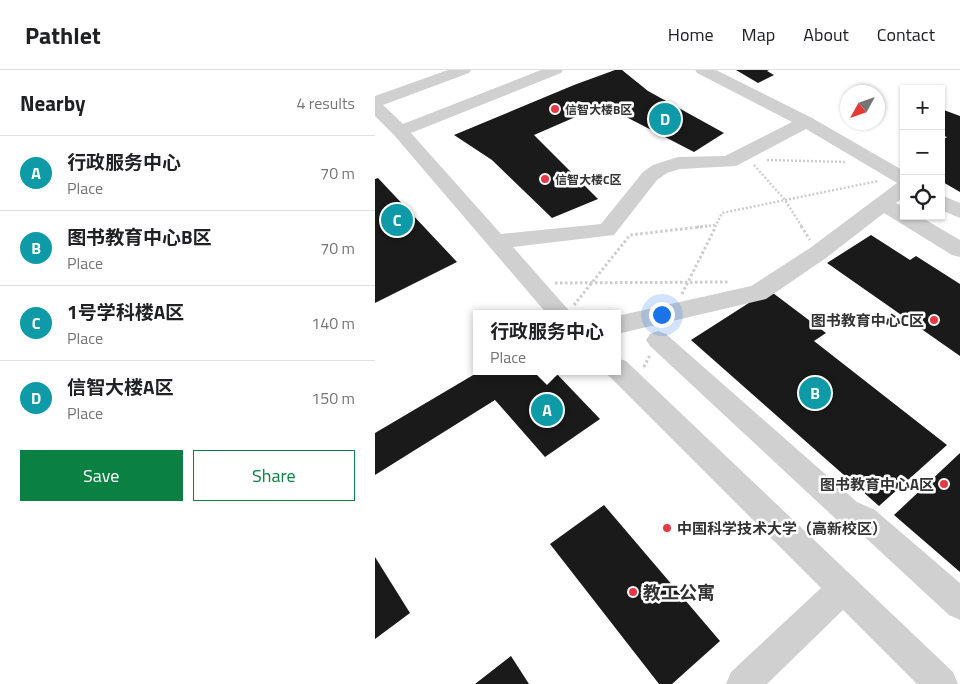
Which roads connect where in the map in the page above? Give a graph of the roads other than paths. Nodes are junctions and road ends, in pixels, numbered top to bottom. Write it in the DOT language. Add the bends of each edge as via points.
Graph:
graph roads {
  1 [pos="463,70"];
  2 [pos="555,70"];
  3 [pos="703,70"];
  4 [pos="375,104"];
  5 [pos="809,123"];
  6 [pos="400,131"];
  7 [pos="750,159"];
  8 [pos="900,180"];
  9 [pos="900,183"];
  10 [pos="945,203"];
  11 [pos="882,204"];
  12 [pos="960,212"];
  13 [pos="496,242"];
  14 [pos="960,250"];
  15 [pos="566,310"];
  16 [pos="621,324"];
  17 [pos="657,340"];
  18 [pos="626,377"];
  19 [pos="843,589"];
  20 [pos="960,604"];
  21 [pos="743,684"];
  22 [pos="941,684"];
  1 -- 4 [label="street"];
  2 -- 6 [label="street"];
  3 -- 5 [label="street"];
  4 -- 6 [label="street"];
  5 -- 7 [label="street"];
  5 -- 8 [label="street"];
  5 -- 13 [label="street" via="729,162 678,164 660,169 649,176 607,230"];
  6 -- 13 [label="street"];
  9 -- 11 [label="street"];
  10 -- 12 [label="street"];
  11 -- 14 [label="street"];
  11 -- 16 [label="street" via="758,293"];
  13 -- 15 [label="street" via="532,283"];
  17 -- 20 [label="street" via="847,511 865,519"];
  18 -- 19 [label="street"];
  19 -- 21 [label="street"];
  19 -- 22 [label="street"];
}
